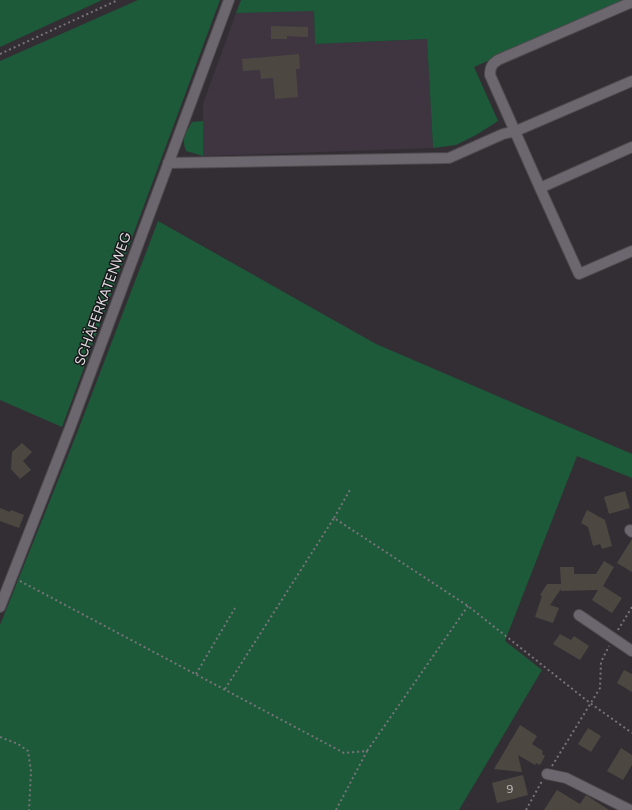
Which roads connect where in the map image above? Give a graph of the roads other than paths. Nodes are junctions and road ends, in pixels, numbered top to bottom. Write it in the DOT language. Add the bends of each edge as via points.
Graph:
graph roads {
  1 [pos="229,0"];
  2 [pos="632,2"];
  3 [pos="632,81"];
  4 [pos="516,131"];
  5 [pos="632,147"];
  6 [pos="168,163"];
  7 [pos="540,188"];
  8 [pos="632,251"];
  9 [pos="0,607"];
  10 [pos="579,615"];
  11 [pos="632,652"];
  12 [pos="547,774"];
  13 [pos="630,810"];
  1 -- 6 [label="street, SCHÄFERKATENWEG"];
  2 -- 4 [label="street" via="492,64 490,75"];
  3 -- 4 [label="street"];
  4 -- 6 [label="street" via="503,134 448,158"];
  4 -- 7 [label="street"];
  5 -- 7 [label="street"];
  6 -- 9 [label="street, SCHÄFERKATENWEG"];
  7 -- 8 [label="street" via="579,274"];
  10 -- 11 [label="street"];
  12 -- 13 [label="street" via="566,778"];
}
